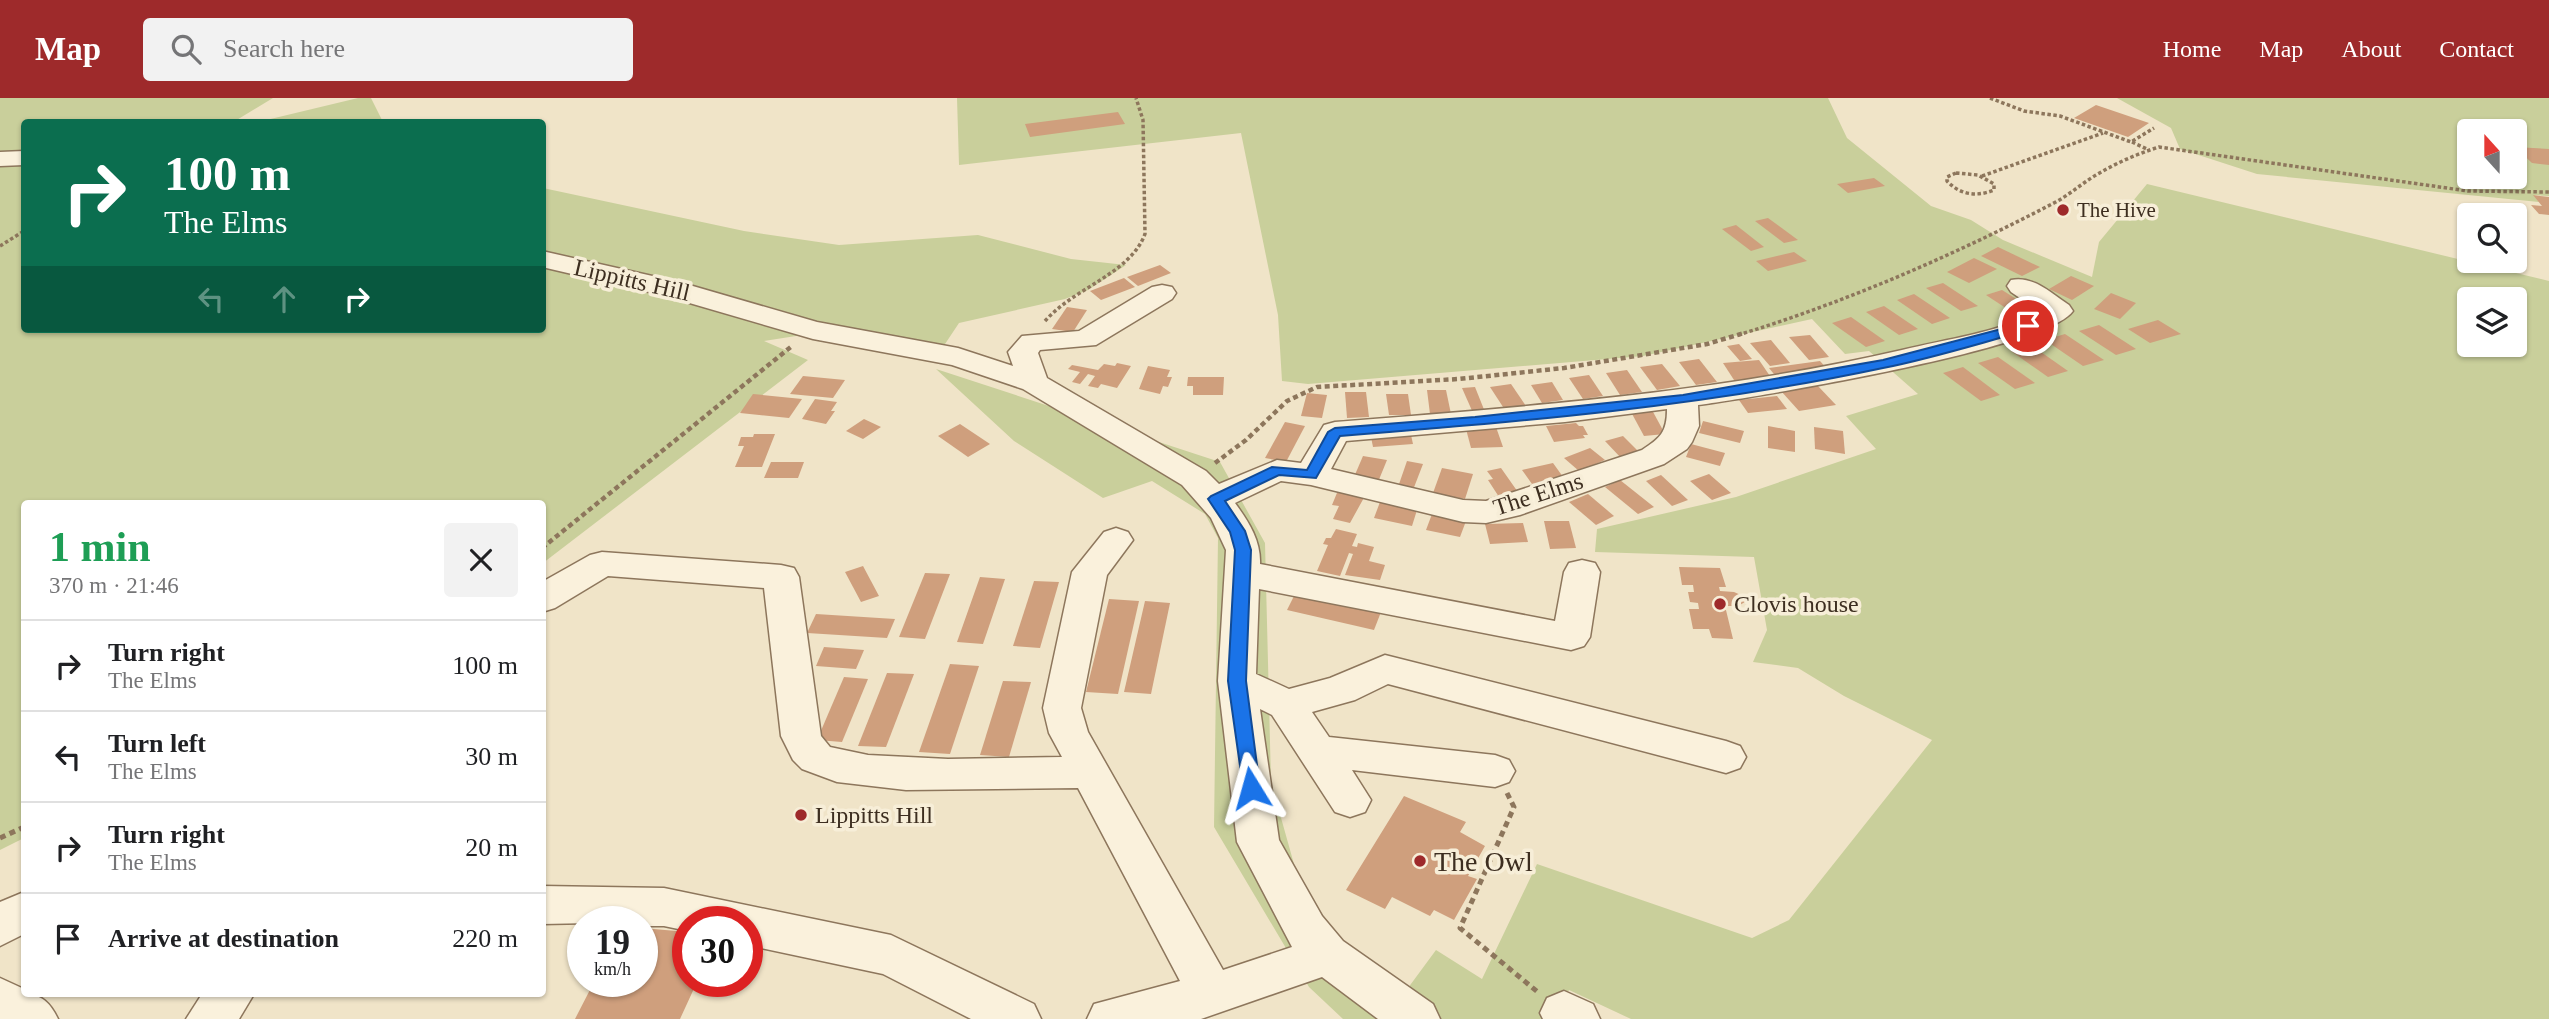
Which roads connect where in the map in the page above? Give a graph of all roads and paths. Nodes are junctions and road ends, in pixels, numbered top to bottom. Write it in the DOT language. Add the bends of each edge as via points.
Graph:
graph roads {
  1 [pos="1136,98"];
  2 [pos="1990,98"];
  3 [pos="2154,128"];
  4 [pos="2105,132"];
  5 [pos="2131,142"];
  6 [pos="2149,150"];
  7 [pos="21,158"];
  8 [pos="0,159"];
  9 [pos="1982,176"];
  10 [pos="2549,192"];
  11 [pos="21,233"];
  12 [pos="0,246"];
  13 [pos="546,260"];
  14 [pos="2021,286"];
  15 [pos="1162,293"];
  16 [pos="813,330"];
  17 [pos="1032,342"];
  18 [pos="1034,383"];
  19 [pos="1683,399"];
  20 [pos="1311,475"];
  21 [pos="1205,489"];
  22 [pos="1116,540"];
  23 [pos="546,545"];
  24 [pos="1582,572"];
  25 [pos="1241,573"];
  26 [pos="546,597"];
  27 [pos="1237,681"];
  28 [pos="1286,705"];
  29 [pos="1319,752"];
  30 [pos="1726,757"];
  31 [pos="1495,771"];
  32 [pos="1091,772"];
  33 [pos="1350,800"];
  34 [pos="21,828"];
  35 [pos="0,838"];
  36 [pos="546,905"];
  37 [pos="672,909"];
  38 [pos="21,913"];
  39 [pos="0,926"];
  40 [pos="763,928"];
  41 [pos="1327,955"];
  42 [pos="1212,995"];
  43 [pos="228,997"];
  44 [pos="0,999"];
  45 [pos="1570,1016"];
  46 [pos="34,1019"];
  47 [pos="210,1019"];
  48 [pos="1017,1019"];
  49 [pos="1111,1019"];
  50 [pos="1416,1019"];
  1 -- 17 [label="path" via="1143,120 1142,246 1126,265 1060,304"];
  2 -- 4 [label="path"];
  3 -- 5 [label="path"];
  4 -- 5 [label="path"];
  4 -- 9 [label="path"];
  5 -- 6 [label="path"];
  6 -- 10 [label="path" via="2180,149 2468,191"];
  6 -- 21 [label="path" via="2096,175 2055,203 1936,260 1777,323 1707,344 1564,368 1301,391 1245,441"];
  7 -- 8 [label="street"];
  9 -- 9 [label="path" via="1994,184 1994,191 1969,194 1947,181 1956,173"];
  11 -- 12 [label="path"];
  13 -- 16 [label="street, Lippitts Hill" via="669,288"];
  14 -- 19 [label="street" via="2059,311 2028,326 1884,364"];
  15 -- 17 [label="street" via="1086,339"];
  16 -- 18 [label="street, Lippitts Hill" via="958,356"];
  16 -- 23 [label="path"];
  17 -- 18 [label="street" via="1023,352"];
  18 -- 21 [label="street, Lippitts Hill"];
  19 -- 20 [label="street" via="1335,432"];
  19 -- 20 [label="street, The Elms" via="1683,426 1667,449 1486,512 1463,511"];
  20 -- 21 [label="street, The Elms" via="1277,470"];
  21 -- 25 [label="street, Lippitts Hill" via="1237,531 1243,550"];
  22 -- 32 [label="street" via="1090,572 1062,708 1069,733"];
  24 -- 25 [label="street" via="1571,637"];
  25 -- 27 [label="street, Lippitts Hill"];
  26 -- 32 [label="street" via="602,564 781,577 801,736 817,759 848,768 897,773"];
  27 -- 28 [label="street"];
  27 -- 41 [label="street, Lippitts Hill" via="1258,842 1306,930"];
  28 -- 29 [label="street"];
  28 -- 30 [label="street" via="1341,690 1385,669"];
  29 -- 31 [label="street"];
  29 -- 33 [label="street"];
  31 -- 45 [label="path" via="1514,807 1460,928"];
  32 -- 42 [label="street"];
  34 -- 35 [label="path"];
  36 -- 37 [label="street"];
  38 -- 39 [label="street"];
  40 -- 48 [label="street" via="891,955"];
  41 -- 42 [label="street"];
  41 -- 50 [label="street, Lippitts Hill"];
  42 -- 49 [label="street"];
  43 -- 47 [label="street"];
  44 -- 46 [label="street"];
}
